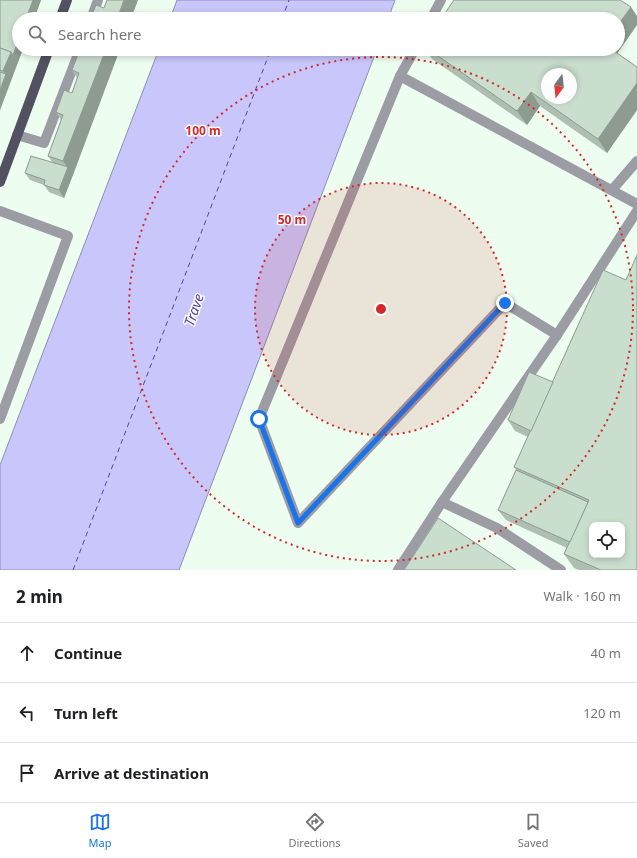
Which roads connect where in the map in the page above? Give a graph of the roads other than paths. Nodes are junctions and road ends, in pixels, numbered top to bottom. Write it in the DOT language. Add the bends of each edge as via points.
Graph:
graph roads {
  1 [pos="67,0"];
  2 [pos="98,0"];
  3 [pos="441,0"];
  4 [pos="63,12"];
  5 [pos="94,12"];
  6 [pos="435,12"];
  7 [pos="46,56"];
  8 [pos="77,56"];
  9 [pos="411,56"];
  10 [pos="400,76"];
  11 [pos="17,135"];
  12 [pos="637,161"];
  13 [pos="0,182"];
  14 [pos="612,190"];
  15 [pos="637,204"];
  16 [pos="0,211"];
  17 [pos="637,211"];
  18 [pos="557,335"];
  19 [pos="0,420"];
  20 [pos="442,502"];
  21 [pos="398,570"];
  22 [pos="562,570"];
  1 -- 4 [label="main road"];
  2 -- 5 [label="lane"];
  3 -- 6 [label="lane"];
  7 -- 11 [label="main road"];
  8 -- 11 [label="lane" via="44,143"];
  9 -- 10 [label="lane"];
  10 -- 14 [label="lane"];
  10 -- 18 [label="lane" via="259,419 298,523 505,303"];
  11 -- 13 [label="main road"];
  12 -- 14 [label="lane"];
  14 -- 15 [label="lane"];
  16 -- 19 [label="lane" via="68,236"];
  17 -- 18 [label="lane"];
  18 -- 20 [label="lane"];
  20 -- 21 [label="lane"];
  20 -- 22 [label="lane" via="497,528"];
}
